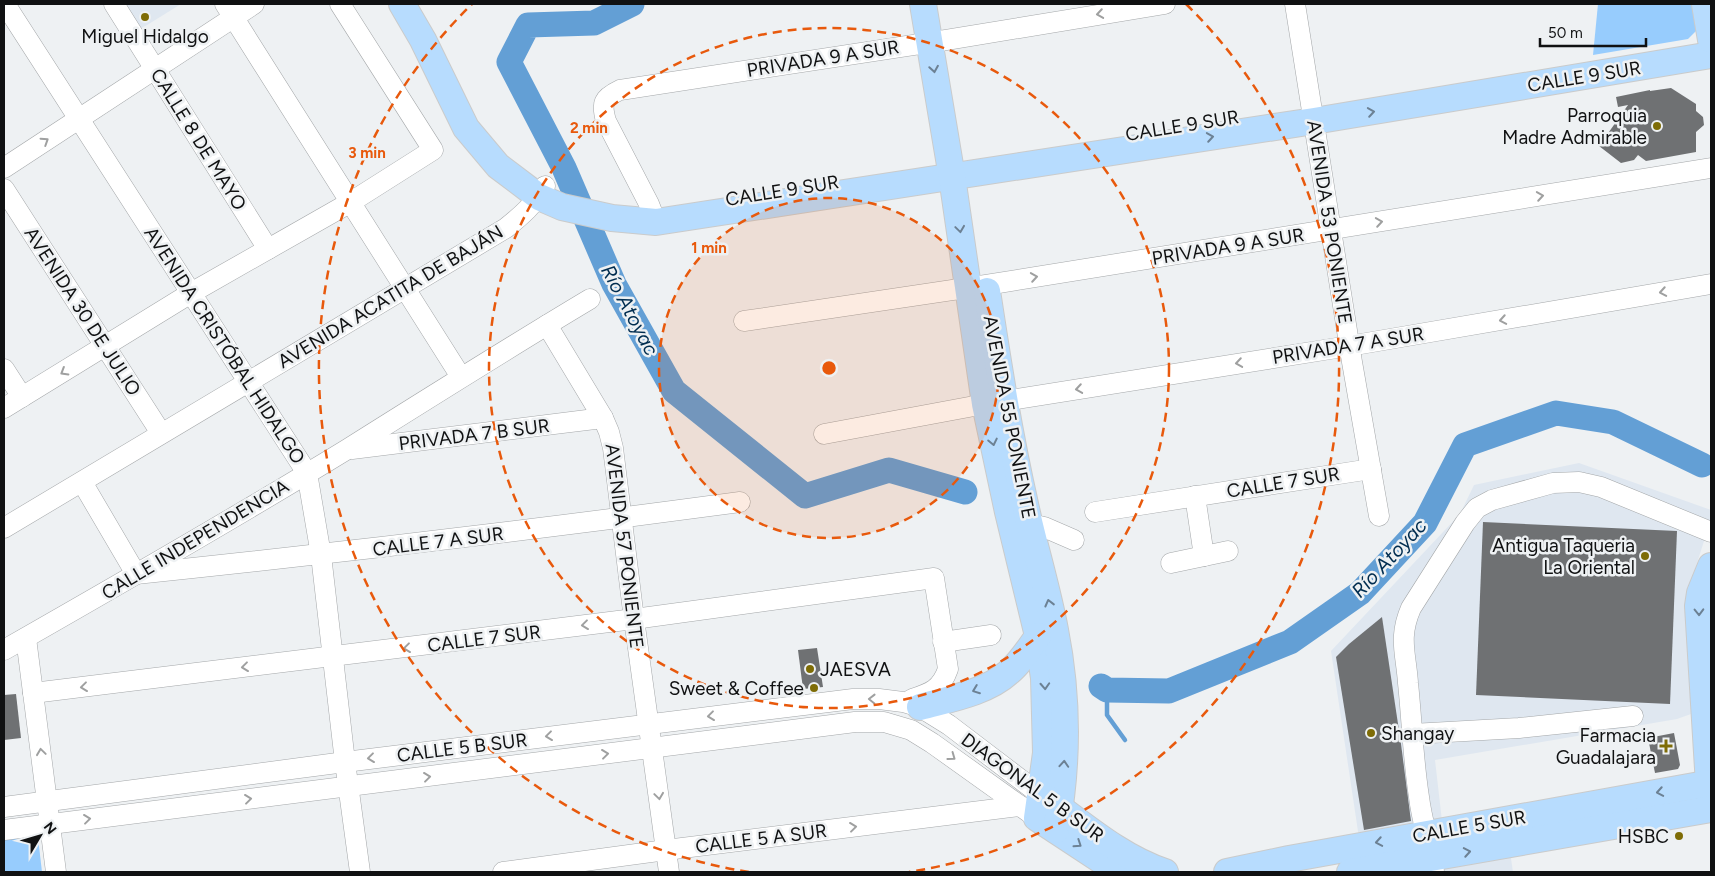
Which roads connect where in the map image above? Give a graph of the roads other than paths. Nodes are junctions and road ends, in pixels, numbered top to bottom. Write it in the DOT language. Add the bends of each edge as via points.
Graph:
graph roads {
  1 [pos="6,4"];
  2 [pos="114,4"];
  3 [pos="254,4"];
  4 [pos="340,4"];
  5 [pos="402,4"];
  6 [pos="416,4"];
  7 [pos="923,4"];
  8 [pos="940,4"];
  9 [pos="1165,4"];
  10 [pos="1296,4"];
  11 [pos="1705,4"];
  12 [pos="229,11"];
  13 [pos="1711,40"];
  14 [pos="938,41"];
  15 [pos="1711,55"];
  16 [pos="155,69"];
  17 [pos="1312,113"];
  18 [pos="79,118"];
  19 [pos="4,168"];
  20 [pos="1711,168"];
  21 [pos="959,169"];
  22 [pos="4,189"];
  23 [pos="553,196"];
  24 [pos="351,202"];
  25 [pos="654,216"];
  26 [pos="1331,230"];
  27 [pos="268,250"];
  28 [pos="1711,284"];
  29 [pos="977,286"];
  30 [pos="405,287"];
  31 [pos="191,293"];
  32 [pos="590,299"];
  33 [pos="744,321"];
  34 [pos="547,325"];
  35 [pos="105,346"];
  36 [pos="1349,346"];
  37 [pos="4,368"];
  38 [pos="461,377"];
  39 [pos="248,381"];
  40 [pos="22,397"];
  41 [pos="994,403"];
  42 [pos="4,408"];
  43 [pos="603,418"];
  44 [pos="161,433"];
  45 [pos="824,434"];
  46 [pos="345,450"];
  47 [pos="1371,469"];
  48 [pos="307,473"];
  49 [pos="82,482"];
  50 [pos="1195,496"];
  51 [pos="740,502"];
  52 [pos="1094,512"];
  53 [pos="1379,516"];
  54 [pos="621,518"];
  55 [pos="1030,524"];
  56 [pos="4,528"];
  57 [pos="1711,532"];
  58 [pos="1074,540"];
  59 [pos="1228,551"];
  60 [pos="321,555"];
  61 [pos="1204,556"];
  62 [pos="1171,563"];
  63 [pos="1711,566"];
  64 [pos="136,574"];
  65 [pos="634,619"];
  66 [pos="991,636"];
  67 [pos="1038,636"];
  68 [pos="26,638"];
  69 [pos="943,642"];
  70 [pos="4,650"];
  71 [pos="332,657"];
  72 [pos="33,693"];
  73 [pos="911,713"];
  74 [pos="1633,716"];
  75 [pos="649,724"];
  76 [pos="1412,741"];
  77 [pos="652,748"];
  78 [pos="345,762"];
  79 [pos="1710,783"];
  80 [pos="348,786"];
  81 [pos="48,800"];
  82 [pos="4,807"];
  83 [pos="1711,810"];
  84 [pos="1043,811"];
  85 [pos="50,824"];
  86 [pos="4,830"];
  87 [pos="1098,835"];
  88 [pos="666,850"];
  89 [pos="1431,854"];
  90 [pos="1291,865"];
  91 [pos="1156,869"];
  92 [pos="56,872"];
  93 [pos="360,872"];
  94 [pos="503,872"];
  95 [pos="669,872"];
  96 [pos="1118,872"];
  97 [pos="1227,872"];
  98 [pos="1350,872"];
  1 -- 18 [label="street, AVENIDA CRISTÓBAL HIDALGO"];
  2 -- 16 [label="street, CALLE 8 DE MAYO"];
  3 -- 12 [label="street"];
  4 -- 24 [label="street" via="433,150"];
  5 -- 23 [label="main road" via="466,128 498,166"];
  6 -- 23 [label="main road" via="476,121 505,157"];
  7 -- 14 [label="main road, AVENIDA 55 PONIENTE"];
  8 -- 14 [label="main road, AVENIDA 55 PONIENTE"];
  9 -- 14 [label="street, PRIVADA 9 A SUR, one-way"];
  10 -- 17 [label="street, AVENIDA 53 PONIENTE"];
  11 -- 13 [label="main road"];
  12 -- 16 [label="street"];
  12 -- 24 [label="street"];
  13 -- 17 [label="main road, CALLE 9 SUR"];
  14 -- 21 [label="main road, AVENIDA 55 PONIENTE"];
  14 -- 25 [label="street, PRIVADA 9 A SUR" via="620,90 608,96 602,108 606,122"];
  17 -- 15 [label="main road, CALLE 9 SUR, one-way"];
  16 -- 18 [label="street"];
  16 -- 27 [label="street, CALLE 8 DE MAYO"];
  17 -- 21 [label="main road, CALLE 9 SUR"];
  17 -- 26 [label="street, AVENIDA 53 PONIENTE"];
  19 -- 18 [label="street, one-way"];
  18 -- 31 [label="street, AVENIDA CRISTÓBAL HIDALGO"];
  26 -- 20 [label="street, PRIVADA 9 A SUR, one-way"];
  21 -- 25 [label="main road, CALLE 9 SUR"];
  21 -- 29 [label="main road, AVENIDA 55 PONIENTE"];
  22 -- 35 [label="street, AVENIDA 30 DE JULIO"];
  23 -- 25 [label="main road, CALLE 9 SUR" via="613,213"];
  23 -- 30 [label="street, AVENIDA ACATITA DE BAJÁN" via="506,228"];
  24 -- 27 [label="street"];
  24 -- 30 [label="street"];
  29 -- 26 [label="street, PRIVADA 9 A SUR, one-way"];
  26 -- 36 [label="street, AVENIDA 53 PONIENTE"];
  27 -- 31 [label="street"];
  28 -- 36 [label="street, PRIVADA 7 A SUR, one-way"];
  29 -- 33 [label="street, PRIVADA 9 A SUR"];
  29 -- 41 [label="main road, AVENIDA 55 PONIENTE"];
  30 -- 38 [label="street"];
  30 -- 39 [label="street, AVENIDA ACATITA DE BAJÁN"];
  31 -- 35 [label="street"];
  31 -- 39 [label="street, AVENIDA CRISTÓBAL HIDALGO"];
  32 -- 34 [label="street, CALLE INDEPENDENCIA"];
  34 -- 38 [label="street, CALLE INDEPENDENCIA"];
  34 -- 43 [label="street, AVENIDA 57 PONIENTE"];
  35 -- 40 [label="street, one-way"];
  35 -- 44 [label="street, AVENIDA 30 DE JULIO"];
  36 -- 41 [label="street, PRIVADA 7 A SUR, one-way"];
  36 -- 47 [label="street, AVENIDA 53 PONIENTE"];
  37 -- 40 [label="street"];
  38 -- 46 [label="street, CALLE INDEPENDENCIA"];
  39 -- 44 [label="street, AVENIDA ACATITA DE BAJÁN"];
  39 -- 48 [label="street, AVENIDA CRISTÓBAL HIDALGO"];
  40 -- 42 [label="street"];
  41 -- 45 [label="street, PRIVADA 7 A SUR"];
  41 -- 55 [label="main road, AVENIDA 55 PONIENTE"];
  41 -- 67 [label="main road, AVENIDA 55 PONIENTE, one-way" via="1008,512"];
  43 -- 46 [label="street, PRIVADA 7 B SUR"];
  43 -- 54 [label="street, AVENIDA 57 PONIENTE" via="613,448"];
  44 -- 49 [label="street, AVENIDA ACATITA DE BAJÁN"];
  46 -- 48 [label="street, CALLE INDEPENDENCIA"];
  47 -- 50 [label="street, CALLE 7 SUR"];
  47 -- 53 [label="street, AVENIDA 53 PONIENTE"];
  48 -- 60 [label="street, AVENIDA CRISTÓBAL HIDALGO"];
  48 -- 64 [label="street, CALLE INDEPENDENCIA"];
  49 -- 56 [label="street, AVENIDA ACATITA DE BAJÁN"];
  49 -- 64 [label="street"];
  50 -- 52 [label="street, CALLE 7 SUR"];
  50 -- 61 [label="street"];
  51 -- 54 [label="street, CALLE 7 A SUR"];
  54 -- 60 [label="street, CALLE 7 A SUR"];
  54 -- 65 [label="street, AVENIDA 57 PONIENTE"];
  55 -- 58 [label="street"];
  84 -- 55 [label="main road, AVENIDA 55 PONIENTE, one-way" via="1065,758 1065,711 1055,629"];
  57 -- 76 [label="street" via="1578,482 1553,483 1492,500 1477,508 1411,608 1405,623 1403,640"];
  59 -- 61 [label="street"];
  60 -- 64 [label="street, CALLE 7 A SUR"];
  60 -- 71 [label="street, AVENIDA CRISTÓBAL HIDALGO"];
  61 -- 62 [label="street"];
  63 -- 79 [label="main road, one-way" via="1698,606"];
  64 -- 68 [label="street, CALLE INDEPENDENCIA"];
  65 -- 69 [label="street, CALLE 7 SUR" via="934,578"];
  65 -- 71 [label="street, CALLE 7 SUR, one-way"];
  65 -- 75 [label="street, AVENIDA 57 PONIENTE"];
  66 -- 69 [label="street"];
  67 -- 73 [label="main road, one-way" via="1021,660 996,682"];
  67 -- 84 [label="main road, AVENIDA 55 PONIENTE, one-way" via="1046,711"];
  68 -- 70 [label="street, CALLE INDEPENDENCIA"];
  68 -- 72 [label="street"];
  69 -- 73 [label="street" via="948,669 944,680"];
  71 -- 72 [label="street, CALLE 7 SUR, one-way"];
  71 -- 78 [label="street, AVENIDA CRISTÓBAL HIDALGO"];
  81 -- 72 [label="street, one-way"];
  73 -- 75 [label="street, CALLE 5 B SUR, one-way" via="879,699 853,699"];
  73 -- 77 [label="street, CALLE 5 B SUR" via="884,722 855,722"];
  73 -- 84 [label="street, DIAGONAL 5 B SUR" via="949,726"];
  74 -- 76 [label="street"];
  75 -- 77 [label="street, AVENIDA 57 PONIENTE"];
  75 -- 78 [label="street, CALLE 5 B SUR, one-way"];
  76 -- 89 [label="street" via="1419,800"];
  80 -- 77 [label="street, CALLE 5 B SUR, one-way"];
  77 -- 88 [label="street, AVENIDA 57 PONIENTE, one-way"];
  78 -- 80 [label="street, AVENIDA CRISTÓBAL HIDALGO"];
  78 -- 81 [label="street, CALLE 5 B SUR"];
  79 -- 83 [label="main road"];
  79 -- 89 [label="main road, CALLE 5 SUR, one-way"];
  85 -- 80 [label="street, CALLE 5 B SUR, one-way"];
  80 -- 93 [label="street, AVENIDA CRISTÓBAL HIDALGO"];
  81 -- 82 [label="street, CALLE 5 B SUR"];
  81 -- 85 [label="street"];
  89 -- 83 [label="main road, CALLE 5 SUR, one-way"];
  84 -- 87 [label="main road, DIAGONAL 5 B SUR"];
  88 -- 84 [label="street, CALLE 5 A SUR, one-way"];
  84 -- 96 [label="main road, DIAGONAL 5 B SUR, one-way"];
  85 -- 86 [label="street, CALLE 5 B SUR"];
  85 -- 92 [label="street"];
  87 -- 91 [label="main road, DIAGONAL 5 B SUR"];
  87 -- 96 [label="street"];
  88 -- 94 [label="street, CALLE 5 A SUR"];
  88 -- 95 [label="street, AVENIDA 57 PONIENTE"];
  89 -- 90 [label="main road, CALLE 5 SUR, one-way"];
  89 -- 98 [label="main road, CALLE 5 SUR"];
  90 -- 97 [label="main road, CALLE 5 SUR"];
}
